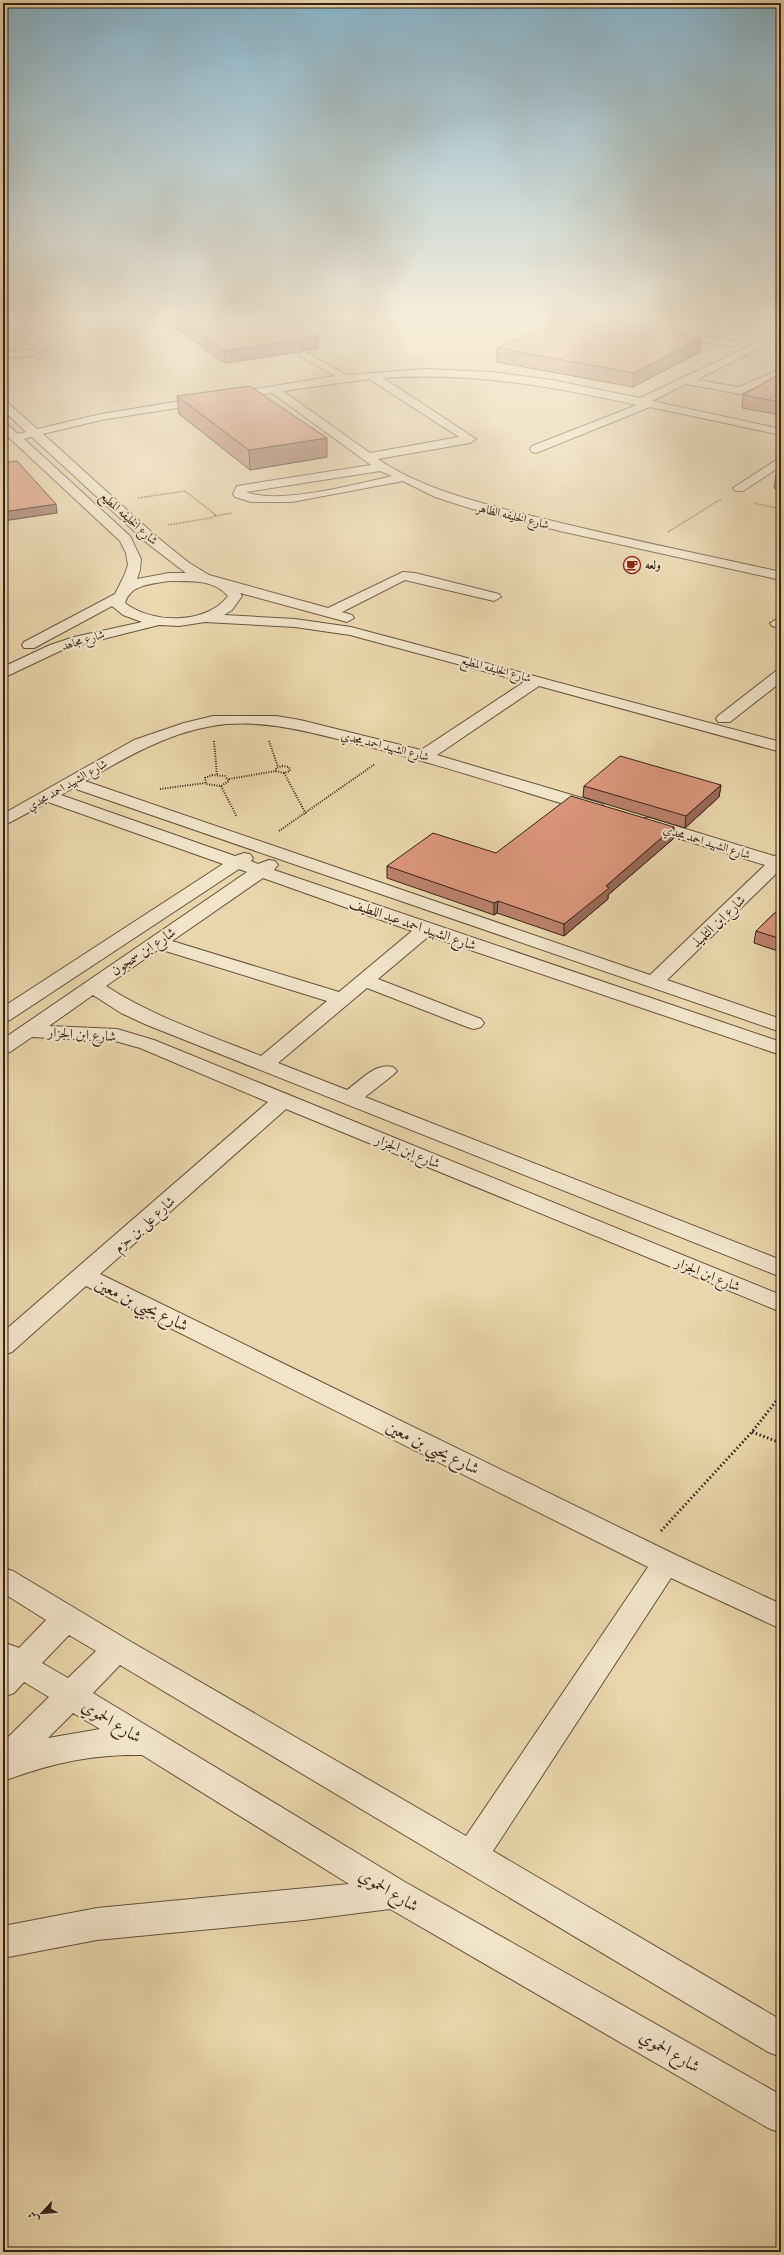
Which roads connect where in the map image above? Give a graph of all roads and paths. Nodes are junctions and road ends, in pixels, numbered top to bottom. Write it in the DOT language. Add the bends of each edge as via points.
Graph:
graph roads {
  1 [pos="26,425"];
  2 [pos="51,425"];
  3 [pos="325,425"];
  4 [pos="448,425"];
  5 [pos="592,425"];
  6 [pos="749,425"];
  7 [pos="3,427"];
  8 [pos="30,429"];
  9 [pos="781,432"];
  10 [pos="14,438"];
  11 [pos="536,449"];
  12 [pos="352,457"];
  13 [pos="368,457"];
  14 [pos="781,461"];
  15 [pos="382,467"];
  16 [pos="402,478"];
  17 [pos="252,479"];
  18 [pos="739,488"];
  19 [pos="723,499"];
  20 [pos="111,502"];
  21 [pos="750,503"];
  22 [pos="781,509"];
  23 [pos="142,530"];
  24 [pos="647,545"];
  25 [pos="775,562"];
  26 [pos="762,572"];
  27 [pos="781,576"];
  28 [pos="204,579"];
  29 [pos="219,582"];
  30 [pos="121,594"];
  31 [pos="494,597"];
  32 [pos="330,613"];
  33 [pos="206,618"];
  34 [pos="167,622"];
  35 [pos="441,642"];
  36 [pos="427,651"];
  37 [pos="3,657"];
  38 [pos="3,673"];
  39 [pos="781,674"];
  40 [pos="538,681"];
  41 [pos="724,719"];
  42 [pos="213,721"];
  43 [pos="262,721"];
  44 [pos="781,734"];
  45 [pos="781,747"];
  46 [pos="396,748"];
  47 [pos="424,756"];
  48 [pos="278,767"];
  49 [pos="276,771"];
  50 [pos="284,773"];
  51 [pos="217,775"];
  52 [pos="229,779"];
  53 [pos="71,782"];
  54 [pos="47,796"];
  55 [pos="306,814"];
  56 [pos="3,821"];
  57 [pos="258,846"];
  58 [pos="284,855"];
  59 [pos="779,861"];
  60 [pos="236,863"];
  61 [pos="260,871"];
  62 [pos="426,929"];
  63 [pos="156,942"];
  64 [pos="364,980"];
  65 [pos="654,982"];
  66 [pos="93,986"];
  67 [pos="342,999"];
  68 [pos="3,1016"];
  69 [pos="474,1023"];
  70 [pos="781,1026"];
  71 [pos="27,1031"];
  72 [pos="3,1048"];
  73 [pos="781,1049"];
  74 [pos="264,1064"];
  75 [pos="386,1071"];
  76 [pos="350,1098"];
  77 [pos="283,1100"];
  78 [pos="780,1266"];
  79 [pos="85,1276"];
  80 [pos="755,1293"];
  81 [pos="781,1304"];
  82 [pos="3,1346"];
  83 [pos="781,1395"];
  84 [pos="752,1432"];
  85 [pos="781,1443"];
  86 [pos="655,1557"];
  87 [pos="3,1579"];
  88 [pos="781,1617"];
  89 [pos="67,1618"];
  90 [pos="117,1649"];
  91 [pos="9,1668"];
  92 [pos="70,1695"];
  93 [pos="146,1742"];
  94 [pos="3,1763"];
  95 [pos="3,1767"];
  96 [pos="471,1856"];
  97 [pos="394,1893"];
  98 [pos="3,1942"];
  99 [pos="781,2040"];
  100 [pos="781,2115"];
  1 -- 8 [label="street, شارع الخليفه المطيع"];
  2 -- 8 [label="street"];
  3 -- 13 [label="street, شارع الخليفه الظاهر"];
  4 -- 13 [label="street" via="470,439"];
  5 -- 11 [label="street"];
  6 -- 9 [label="street"];
  7 -- 8 [label="street"];
  7 -- 10 [label="street, شارع الخليفه المطيع"];
  8 -- 10 [label="street"];
  8 -- 20 [label="street, شارع الخليفه المطيع"];
  10 -- 30 [label="street, شارع الخليفه المطيع" via="125,539 136,559 135,568"];
  12 -- 13 [label="street"];
  13 -- 15 [label="street, شارع الخليفه الظاهر"];
  13 -- 17 [label="street"];
  14 -- 18 [label="street"];
  15 -- 16 [label="street, شارع الخليفه الظاهر"];
  15 -- 16 [label="street" via="254,486 241,489 239,494 243,498 254,500 280,500"];
  16 -- 24 [label="street, شارع الخليفه الظاهر" via="472,505"];
  19 -- 24 [label="path" via="714,502"];
  20 -- 23 [label="street, شارع الخليفه المطيع"];
  20 -- 23 [label="path" via="185,491 216,515"];
  21 -- 22 [label="path"];
  23 -- 28 [label="street, شارع الخليفه المطيع" via="183,565"];
  24 -- 26 [label="street, شارع الخليفه الظاهر"];
  25 -- 26 [label="street"];
  26 -- 27 [label="street, شارع الخليفه الظاهر"];
  28 -- 29 [label="street, شارع الخليفه المطيع"];
  28 -- 30 [label="street, شارع مجاهد" via="157,579 136,584"];
  29 -- 32 [label="street, شارع الخليفه المطيع"];
  29 -- 33 [label="street" via="235,596 232,604 222,612"];
  30 -- 34 [label="street" via="118,604 128,614"];
  30 -- 37 [label="street, شارع مجاهد" via="57,631"];
  31 -- 32 [label="street" via="403,576"];
  32 -- 35 [label="street, شارع الخليفه المطيع"];
  33 -- 34 [label="street"];
  33 -- 36 [label="street, شارع الخليفه المطيع" via="322,626"];
  34 -- 38 [label="street, شارع مجاهد" via="121,629 79,640 55,648"];
  35 -- 36 [label="street"];
  35 -- 41 [label="street, شارع الخليفه المطيع"];
  36 -- 40 [label="street, شارع الخليفه المطيع"];
  39 -- 41 [label="street"];
  40 -- 45 [label="street, شارع الخليفه المطيع"];
  40 -- 47 [label="street"];
  41 -- 44 [label="street, شارع الخليفه المطيع"];
  42 -- 43 [label="street, شارع الشهيد احمد مجدي"];
  42 -- 51 [label="path"];
  42 -- 53 [label="street, شارع الشهيد احمد مجدي" via="159,735 140,743"];
  43 -- 46 [label="street, شارع الشهيد احمد مجدي" via="300,725"];
  43 -- 48 [label="path"];
  46 -- 47 [label="street, شارع الشهيد احمد مجدي"];
  46 -- 55 [label="path"];
  47 -- 59 [label="street, شارع الشهيد احمد مجدي"];
  48 -- 49 [label="path"];
  48 -- 50 [label="path" via="286,766 291,769"];
  49 -- 50 [label="path"];
  49 -- 52 [label="path"];
  50 -- 55 [label="path"];
  51 -- 52 [label="path"];
  51 -- 52 [label="path" via="205,778 205,783 221,786 228,783"];
  53 -- 54 [label="street, شارع الشهيد احمد مجدي"];
  53 -- 57 [label="street, شارع الشهيد احمد عبد اللطيف"];
  54 -- 56 [label="street, شارع الشهيد احمد مجدي"];
  54 -- 60 [label="street, شارع الشهيد احمد عبد اللطيف"];
  55 -- 57 [label="path"];
  57 -- 58 [label="street, شارع الشهيد احمد عبد اللطيف"];
  57 -- 60 [label="street, شارع ابن سمجون"];
  58 -- 61 [label="street, شارع ابن سمجون"];
  58 -- 65 [label="street, شارع الشهيد احمد عبد اللطيف"];
  59 -- 65 [label="street, شارع ابن التلميذ"];
  60 -- 61 [label="street, شارع الشهيد احمد عبد اللطيف"];
  60 -- 68 [label="street, شارع ابن سمجون"];
  61 -- 62 [label="street, شارع الشهيد احمد عبد اللطيف"];
  61 -- 63 [label="street, شارع ابن سمجون"];
  62 -- 64 [label="street"];
  62 -- 73 [label="street, شارع الشهيد احمد عبد اللطيف"];
  63 -- 66 [label="street, شارع ابن سمجون"];
  63 -- 67 [label="street"];
  64 -- 67 [label="street"];
  64 -- 69 [label="street"];
  65 -- 70 [label="street, شارع الشهيد احمد عبد اللطيف"];
  66 -- 71 [label="street, شارع ابن سمجون"];
  66 -- 74 [label="street, شارع ابن الجزار" via="128,1009 154,1021"];
  67 -- 74 [label="street"];
  71 -- 72 [label="street, شارع ابن سمجون"];
  71 -- 77 [label="street, شارع ابن الجزار" via="117,1035 147,1044"];
  74 -- 76 [label="street, شارع ابن الجزار"];
  75 -- 76 [label="street"];
  76 -- 78 [label="street, شارع ابن الجزار"];
  77 -- 79 [label="street, شارع على بن حزم"];
  77 -- 80 [label="street, شارع ابن الجزار"];
  78 -- 80 [label="street"];
  79 -- 82 [label="street, شارع على بن حزم"];
  79 -- 86 [label="street, شارع يحيي بن معين"];
  80 -- 81 [label="street, شارع ابن الجزار"];
  83 -- 84 [label="path"];
  84 -- 85 [label="path"];
  84 -- 86 [label="path"];
  86 -- 88 [label="street, شارع يحيي بن معين"];
  86 -- 96 [label="street"];
  87 -- 89 [label="street"];
  89 -- 90 [label="street"];
  89 -- 91 [label="street"];
  90 -- 92 [label="street"];
  90 -- 96 [label="street"];
  91 -- 92 [label="street, شارع الحموي"];
  92 -- 93 [label="street, شارع الحموي"];
  92 -- 94 [label="street"];
  93 -- 95 [label="street" via="109,1741 71,1745 33,1754"];
  93 -- 97 [label="street, شارع الحموي"];
  96 -- 99 [label="street"];
  97 -- 98 [label="street" via="304,1905 97,1924"];
  97 -- 100 [label="street, شارع الحموي"];
}
